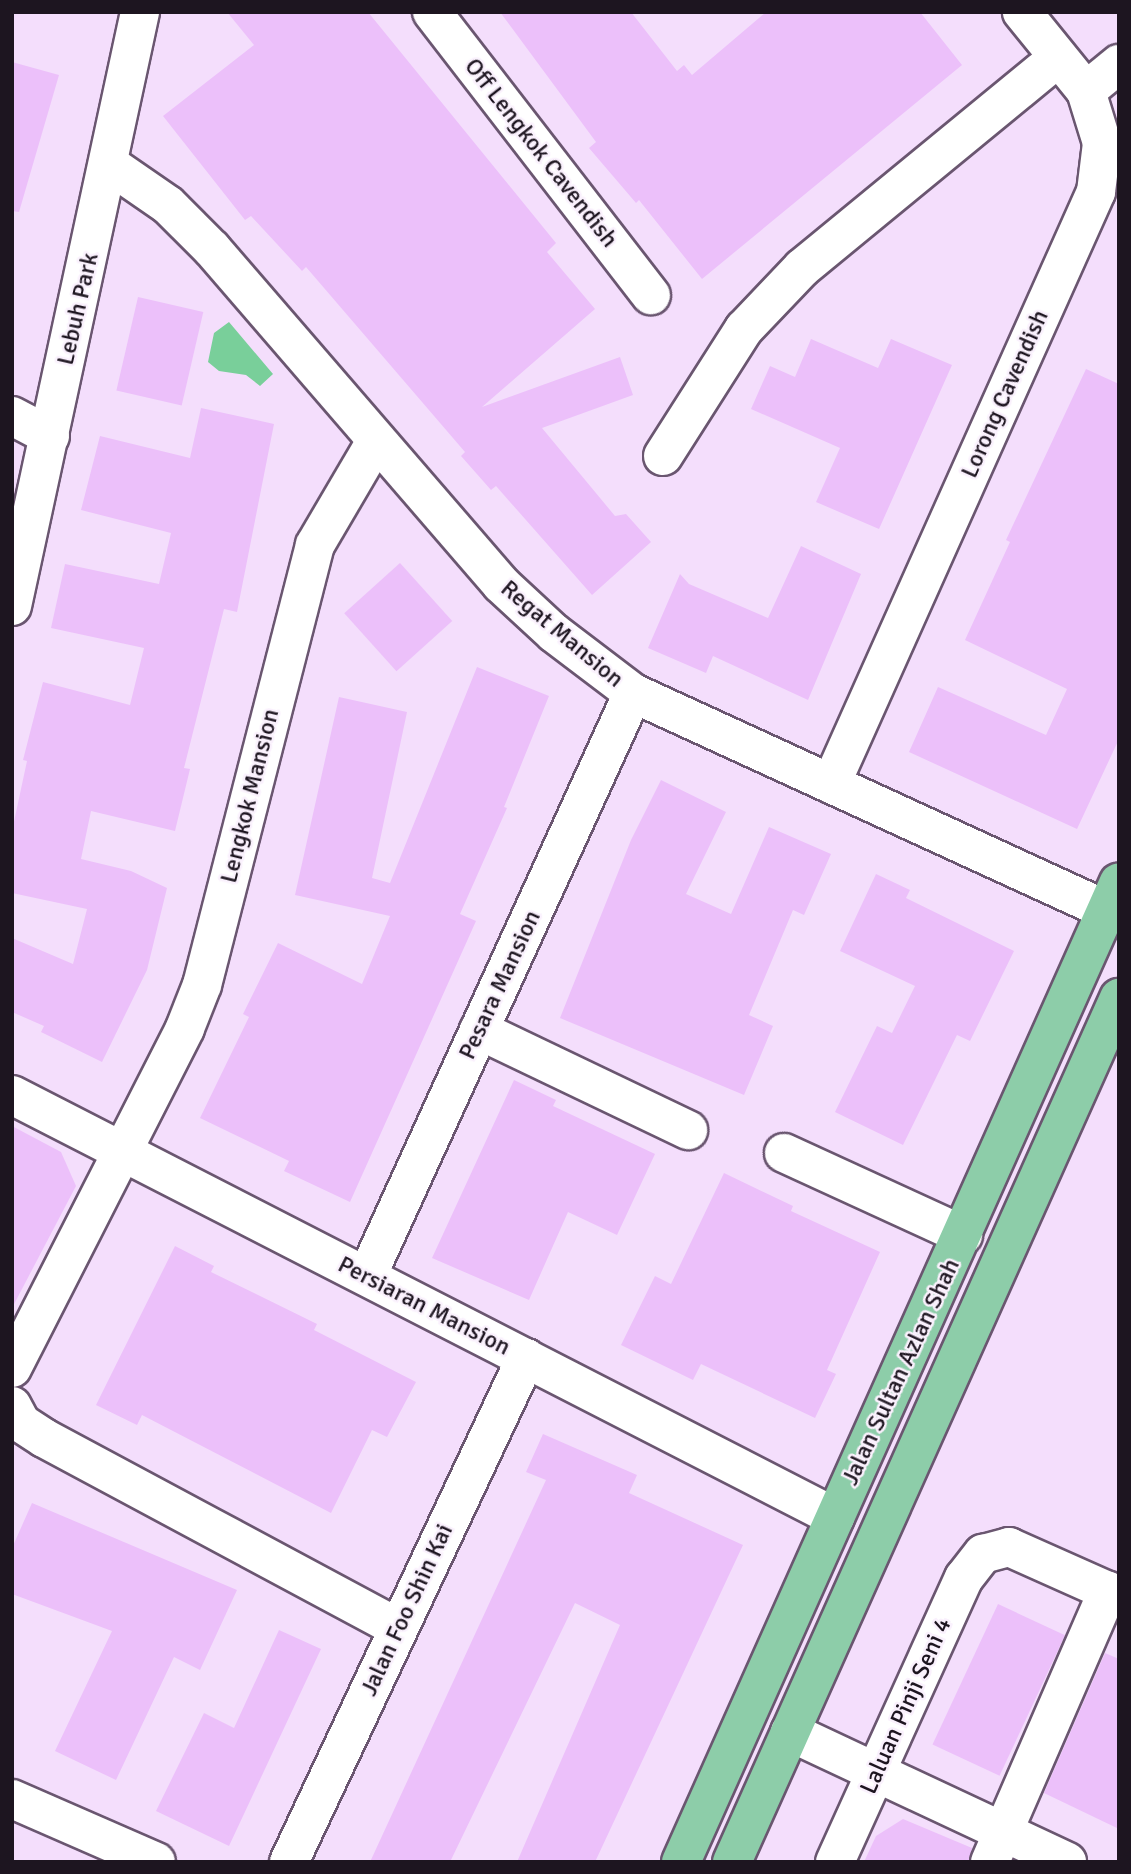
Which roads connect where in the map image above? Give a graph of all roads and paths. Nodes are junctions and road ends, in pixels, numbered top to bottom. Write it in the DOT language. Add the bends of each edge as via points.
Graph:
graph roads {
  1 [pos="140,12"];
  2 [pos="432,12"];
  3 [pos="1022,12"];
  4 [pos="1058,58"];
  5 [pos="1119,64"];
  6 [pos="1086,91"];
  7 [pos="110,165"];
  8 [pos="651,295"];
  9 [pos="12,416"];
  10 [pos="50,436"];
  11 [pos="376,441"];
  12 [pos="663,456"];
  13 [pos="12,606"];
  14 [pos="633,694"];
  15 [pos="831,784"];
  16 [pos="1112,896"];
  17 [pos="1119,998"];
  18 [pos="479,1030"];
  19 [pos="12,1095"];
  20 [pos="688,1130"];
  21 [pos="121,1150"];
  22 [pos="784,1153"];
  23 [pos="963,1235"];
  24 [pos="366,1276"];
  25 [pos="21,1329"];
  26 [pos="526,1358"];
  27 [pos="12,1368"];
  28 [pos="12,1406"];
  29 [pos="835,1517"];
  30 [pos="1113,1593"];
  31 [pos="398,1628"];
  32 [pos="790,1732"];
  33 [pos="876,1772"];
  34 [pos="12,1799"];
  35 [pos="997,1846"];
  36 [pos="156,1862"];
  37 [pos="289,1862"];
  38 [pos="681,1862"];
  39 [pos="709,1862"];
  40 [pos="732,1862"];
  41 [pos="835,1862"];
  42 [pos="1068,1862"];
  1 -- 7 [label="street, Lebuh Park"];
  2 -- 8 [label="street, Off Lengkok Cavendish"];
  3 -- 4 [label="street, Lorong Cavendish"];
  4 -- 6 [label="street, Lorong Cavendish"];
  4 -- 12 [label="street" via="802,268 744,329"];
  5 -- 6 [label="street"];
  6 -- 15 [label="street, Lorong Cavendish" via="1102,143 1096,192"];
  7 -- 10 [label="street, Lebuh Park"];
  7 -- 11 [label="street, Regat Mansion" via="168,205 212,249"];
  9 -- 10 [label="street"];
  10 -- 13 [label="street, Lebuh Park"];
  11 -- 14 [label="street, Regat Mansion" via="501,584 554,633"];
  11 -- 21 [label="street, Lengkok Mansion" via="315,545 202,985 185,1028"];
  14 -- 15 [label="street, Regat Mansion"];
  14 -- 18 [label="street, Pesara Mansion"];
  15 -- 16 [label="street, Regat Mansion"];
  16 -- 23 [label="main road, Jalan Sultan Azlan Shah"];
  17 -- 32 [label="main road, Jalan Sultan Azlan Shah"];
  18 -- 20 [label="street"];
  18 -- 24 [label="street, Pesara Mansion"];
  19 -- 21 [label="street, Persiaran Mansion"];
  21 -- 24 [label="street, Persiaran Mansion"];
  21 -- 25 [label="street, Lengkok Mansion"];
  22 -- 23 [label="street"];
  23 -- 29 [label="main road, Jalan Sultan Azlan Shah"];
  24 -- 26 [label="street, Persiaran Mansion"];
  25 -- 27 [label="street, Lengkok Mansion"];
  26 -- 29 [label="street, Persiaran Mansion"];
  26 -- 31 [label="street, Jalan Foo Shin Kai"];
  28 -- 31 [label="street" via="21,1423 44,1438"];
  29 -- 38 [label="main road, Jalan Sultan Azlan Shah"];
  30 -- 33 [label="street, Laluan Pinji Seni 4" via="1009,1547 983,1554 964,1578"];
  30 -- 35 [label="street"];
  31 -- 37 [label="street, Jalan Foo Shin Kai"];
  32 -- 33 [label="street"];
  32 -- 39 [label="main road" via="768,1741 754,1760"];
  32 -- 40 [label="main road, Jalan Sultan Azlan Shah"];
  33 -- 35 [label="street"];
  33 -- 41 [label="street, Laluan Pinji Seni 4"];
  34 -- 36 [label="street"];
  35 -- 42 [label="street"];
}
